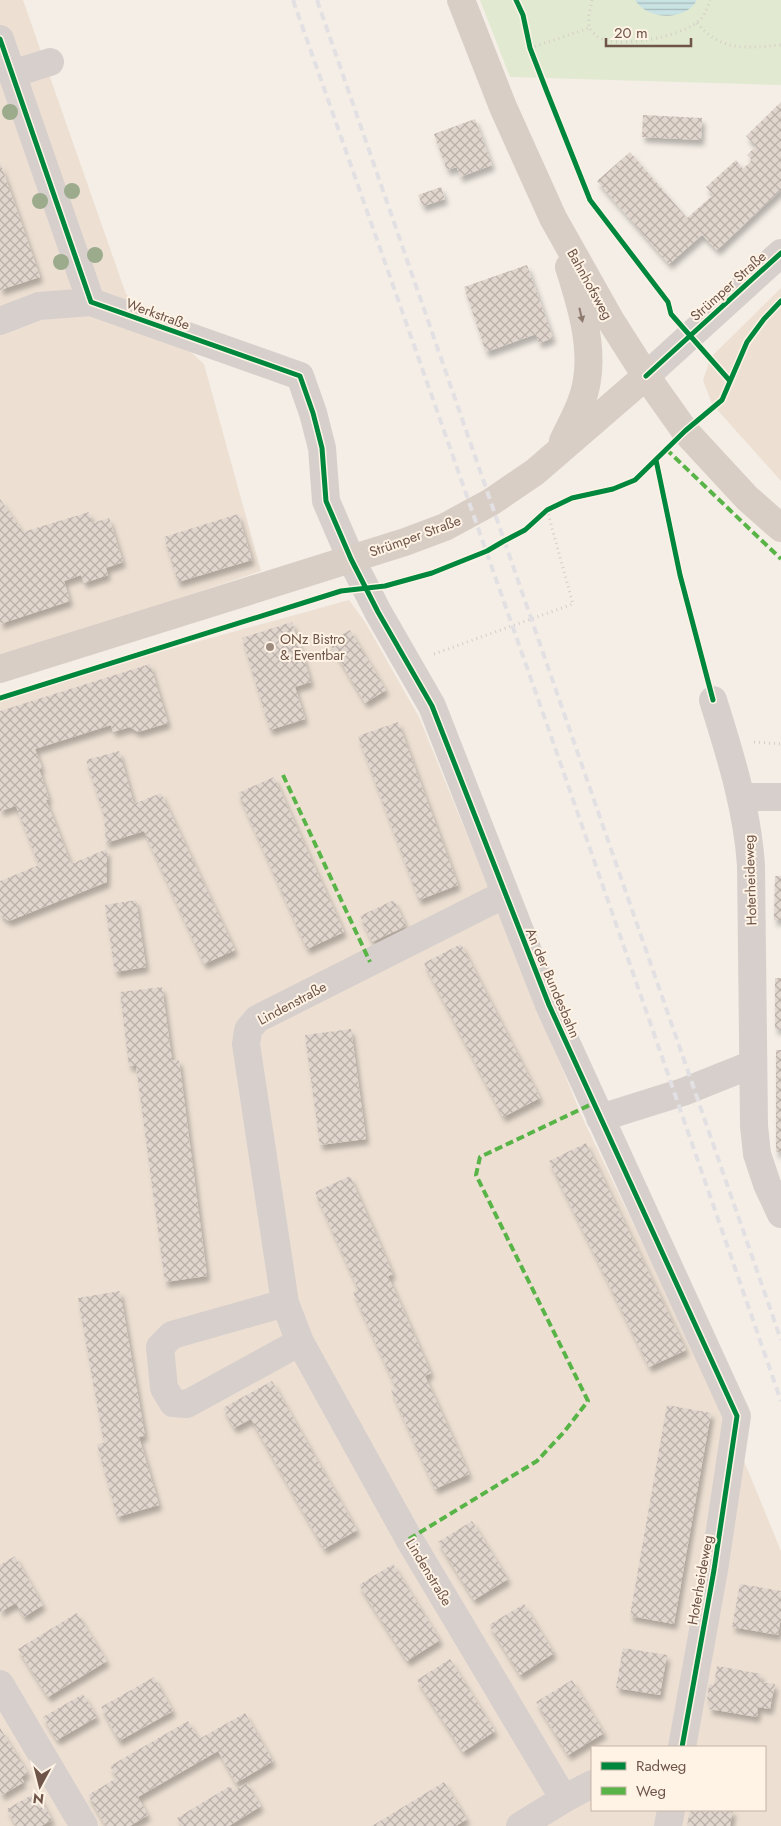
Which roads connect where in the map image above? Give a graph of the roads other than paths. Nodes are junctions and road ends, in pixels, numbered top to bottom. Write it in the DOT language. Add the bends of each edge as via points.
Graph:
graph roads {
  1 [pos="461,0"];
  2 [pos="0,39"];
  3 [pos="50,62"];
  4 [pos="12,74"];
  5 [pos="553,218"];
  6 [pos="781,253"];
  7 [pos="91,302"];
  8 [pos="0,320"];
  9 [pos="646,376"];
  10 [pos="558,451"];
  11 [pos="781,528"];
  12 [pos="351,559"];
  13 [pos="0,669"];
  14 [pos="713,700"];
  15 [pos="741,797"];
  16 [pos="781,797"];
  17 [pos="505,894"];
  18 [pos="753,1064"];
  19 [pos="600,1118"];
  20 [pos="781,1214"];
  21 [pos="285,1303"];
  22 [pos="300,1342"];
  23 [pos="737,1416"];
  24 [pos="0,1684"];
  25 [pos="676,1744"];
  26 [pos="591,1785"];
  27 [pos="564,1799"];
  28 [pos="671,1811"];
  29 [pos="84,1826"];
  30 [pos="520,1826"];
  31 [pos="668,1826"];
  1 -- 5 [label="main road, Bahnhofsweg" via="503,107"];
  2 -- 4 [label="street"];
  3 -- 4 [label="street"];
  4 -- 7 [label="street"];
  5 -- 9 [label="main road, Bahnhofsweg"];
  5 -- 10 [label="main road, one-way" via="588,343 587,381 578,411"];
  6 -- 9 [label="street, Strümper Straße"];
  7 -- 8 [label="street" via="39,306"];
  7 -- 12 [label="street, Werkstraße" via="300,376 322,448 326,501"];
  9 -- 10 [label="main road, Strümper Straße"];
  9 -- 11 [label="main road, Bahnhofsweg" via="685,431 747,498"];
  10 -- 12 [label="main road, Strümper Straße" via="535,472 474,513 445,528"];
  12 -- 13 [label="main road, Strümper Straße"];
  12 -- 17 [label="street, An der Bundesbahn" via="432,706"];
  14 -- 15 [label="street, Hoterheideweg"];
  15 -- 16 [label="street"];
  15 -- 18 [label="street, Hoterheideweg" via="751,864"];
  17 -- 19 [label="street, An der Bundesbahn" via="549,1005"];
  17 -- 21 [label="street, Lindenstraße" via="257,1019 248,1030 246,1044"];
  18 -- 19 [label="street" via="683,1092"];
  18 -- 20 [label="street, Hoterheideweg" via="757,1154"];
  19 -- 23 [label="street, An der Bundesbahn"];
  21 -- 22 [label="street, Lindenstraße"];
  21 -- 22 [label="street" via="172,1335 160,1347 164,1388 173,1403 187,1404"];
  22 -- 27 [label="street, Lindenstraße" via="409,1539"];
  23 -- 25 [label="street, Hoterheideweg" via="714,1570"];
  24 -- 29 [label="street"];
  26 -- 27 [label="street"];
  27 -- 30 [label="street"];
  28 -- 31 [label="street"];
}
